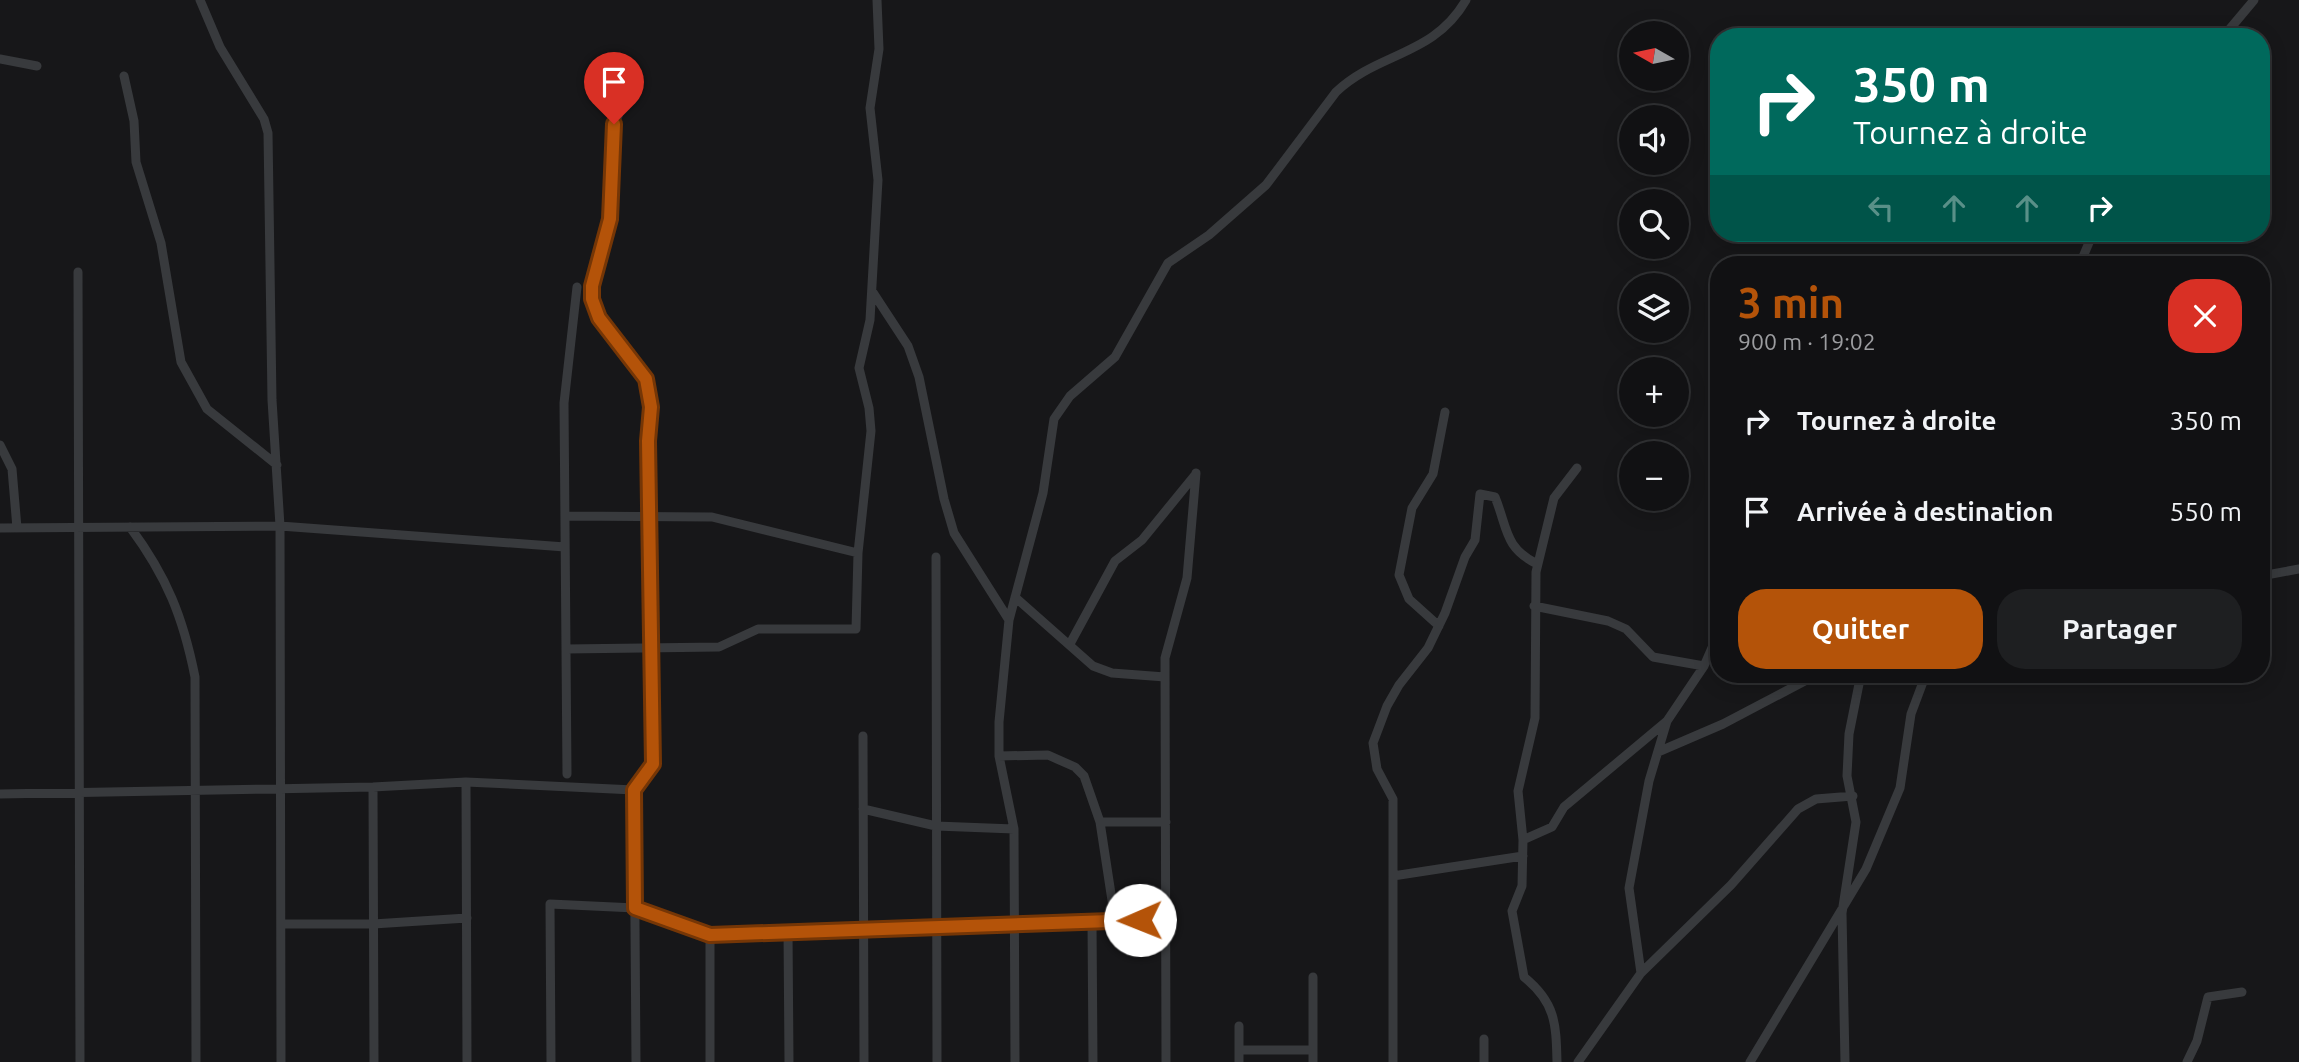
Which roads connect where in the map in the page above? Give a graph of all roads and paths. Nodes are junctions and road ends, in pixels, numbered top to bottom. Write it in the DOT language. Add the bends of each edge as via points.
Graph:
graph roads {
  1 [pos="200,0"];
  2 [pos="877,0"];
  3 [pos="1466,0"];
  4 [pos="2254,0"];
  5 [pos="2230,28"];
  6 [pos="0,59"];
  7 [pos="37,66"];
  8 [pos="124,76"];
  9 [pos="632,76"];
  10 [pos="78,272"];
  11 [pos="578,287"];
  12 [pos="872,291"];
  13 [pos="1445,412"];
  14 [pos="0,445"];
  15 [pos="277,465"];
  16 [pos="1577,468"];
  17 [pos="650,514"];
  18 [pos="565,516"];
  19 [pos="281,526"];
  20 [pos="18,527"];
  21 [pos="79,527"];
  22 [pos="130,527"];
  23 [pos="0,528"];
  24 [pos="565,547"];
  25 [pos="858,553"];
  26 [pos="936,557"];
  27 [pos="1538,564"];
  28 [pos="2299,569"];
  29 [pos="2270,574"];
  30 [pos="1015,597"];
  31 [pos="1534,606"];
  32 [pos="1009,620"];
  33 [pos="1439,626"];
  34 [pos="1070,642"];
  35 [pos="652,648"];
  36 [pos="566,649"];
  37 [pos="1710,652"];
  38 [pos="1704,666"];
  39 [pos="1165,677"];
  40 [pos="1801,683"];
  41 [pos="1859,683"];
  42 [pos="1923,683"];
  43 [pos="1667,721"];
  44 [pos="863,736"];
  45 [pos="1658,752"];
  46 [pos="999,756"];
  47 [pos="567,774"];
  48 [pos="466,782"];
  49 [pos="280,787"];
  50 [pos="195,788"];
  51 [pos="373,788"];
  52 [pos="634,790"];
  53 [pos="79,792"];
  54 [pos="0,793"];
  55 [pos="1853,796"];
  56 [pos="863,809"];
  57 [pos="1100,822"];
  58 [pos="1166,822"];
  59 [pos="936,826"];
  60 [pos="1014,829"];
  61 [pos="1523,840"];
  62 [pos="1522,856"];
  63 [pos="1393,876"];
  64 [pos="635,908"];
  65 [pos="1842,913"];
  66 [pos="467,918"];
  67 [pos="1166,919"];
  68 [pos="1115,920"];
  69 [pos="1092,921"];
  70 [pos="1014,922"];
  71 [pos="281,924"];
  72 [pos="373,924"];
  73 [pos="937,927"];
  74 [pos="788,930"];
  75 [pos="864,931"];
  76 [pos="710,935"];
  77 [pos="1641,973"];
  78 [pos="1313,977"];
  79 [pos="2242,992"];
  80 [pos="1239,1026"];
  81 [pos="1484,1039"];
  82 [pos="1239,1050"];
  83 [pos="1313,1051"];
  84 [pos="80,1062"];
  85 [pos="196,1062"];
  86 [pos="281,1062"];
  87 [pos="374,1062"];
  88 [pos="467,1062"];
  89 [pos="551,1062"];
  90 [pos="636,1062"];
  91 [pos="710,1062"];
  92 [pos="789,1062"];
  93 [pos="864,1062"];
  94 [pos="937,1062"];
  95 [pos="1015,1062"];
  96 [pos="1093,1062"];
  97 [pos="1167,1062"];
  98 [pos="1239,1062"];
  99 [pos="1313,1062"];
  100 [pos="1393,1062"];
  101 [pos="1484,1062"];
  102 [pos="1557,1062"];
  103 [pos="1578,1062"];
  104 [pos="1750,1062"];
  105 [pos="1844,1062"];
  106 [pos="2187,1062"];
  1 -- 15 [label="street" via="219,47 268,133"];
  2 -- 12 [label="street" via="880,33 870,108 878,180"];
  3 -- 30 [label="street" via="1439,34 1418,49 1348,81 1266,186 1168,263 1115,357 1060,406 1054,419 1041,503"];
  4 -- 5 [label="street"];
  6 -- 7 [label="street"];
  8 -- 15 [label="street" via="134,121 136,162 161,243 181,362 207,409"];
  9 -- 17 [label="street" via="612,133 610,219 592,299 599,318 646,379 651,407"];
  10 -- 21 [label="street"];
  11 -- 18 [label="street" via="564,403"];
  12 -- 25 [label="street" via="859,368 872,419"];
  12 -- 32 [label="street" via="908,346 919,377 954,533"];
  13 -- 33 [label="street" via="1433,474 1412,508 1399,575 1409,599"];
  14 -- 20 [label="street" via="12,469"];
  15 -- 19 [label="street"];
  16 -- 27 [label="street" via="1554,498"];
  17 -- 18 [label="street"];
  17 -- 25 [label="street" via="712,517"];
  17 -- 35 [label="street"];
  18 -- 24 [label="street"];
  19 -- 22 [label="street"];
  19 -- 24 [label="street"];
  19 -- 49 [label="street"];
  20 -- 21 [label="street"];
  20 -- 23 [label="street"];
  21 -- 22 [label="street"];
  21 -- 53 [label="street"];
  22 -- 50 [label="street" via="153,558 185,626 195,677"];
  24 -- 36 [label="street"];
  25 -- 35 [label="street" via="856,629 758,629 719,647"];
  26 -- 59 [label="street"];
  27 -- 31 [label="street"];
  27 -- 33 [label="street" via="1518,554 1511,544 1495,497 1480,494 1475,540"];
  28 -- 29 [label="street"];
  30 -- 32 [label="street"];
  30 -- 34 [label="street"];
  31 -- 38 [label="street" via="1608,621 1626,629 1653,657"];
  31 -- 61 [label="street" via="1535,718 1518,791"];
  32 -- 46 [label="street"];
  33 -- 63 [label="street" via="1423,656 1399,685 1373,743 1377,769 1393,799"];
  34 -- 39 [label="street" via="1093,666 1112,673"];
  34 -- 39 [label="street" via="1115,561 1142,540 1196,473 1187,578 1165,658"];
  35 -- 36 [label="street"];
  35 -- 52 [label="street" via="653,764"];
  36 -- 47 [label="street"];
  37 -- 38 [label="street"];
  38 -- 43 [label="street"];
  39 -- 58 [label="street"];
  40 -- 45 [label="street"];
  41 -- 55 [label="street" via="1849,734 1847,776"];
  42 -- 65 [label="street" via="1912,714 1900,788"];
  43 -- 45 [label="street"];
  43 -- 61 [label="street" via="1564,807 1552,827"];
  44 -- 56 [label="street"];
  45 -- 77 [label="street" via="1629,888"];
  46 -- 57 [label="street" via="1048,755 1075,767 1084,776"];
  46 -- 60 [label="street"];
  48 -- 51 [label="street"];
  48 -- 52 [label="street"];
  48 -- 66 [label="street"];
  49 -- 50 [label="street"];
  49 -- 51 [label="street"];
  49 -- 71 [label="street"];
  50 -- 53 [label="street"];
  50 -- 85 [label="street"];
  51 -- 72 [label="street"];
  52 -- 64 [label="street"];
  53 -- 54 [label="street"];
  53 -- 84 [label="street"];
  55 -- 65 [label="street" via="1855,837"];
  55 -- 77 [label="street" via="1816,799 1798,809 1731,885"];
  56 -- 59 [label="street"];
  56 -- 75 [label="street"];
  57 -- 58 [label="street"];
  57 -- 68 [label="street"];
  58 -- 67 [label="street"];
  59 -- 60 [label="street"];
  59 -- 73 [label="street"];
  60 -- 70 [label="street"];
  61 -- 62 [label="street"];
  62 -- 63 [label="street"];
  62 -- 102 [label="street" via="1522,886 1512,911 1513,929 1524,977 1542,992 1556,1025"];
  63 -- 100 [label="street"];
  64 -- 76 [label="street"];
  64 -- 89 [label="street" via="550,904"];
  64 -- 90 [label="street"];
  65 -- 104 [label="street"];
  65 -- 105 [label="street"];
  66 -- 72 [label="street"];
  66 -- 88 [label="street"];
  67 -- 68 [label="street"];
  67 -- 97 [label="street"];
  68 -- 69 [label="street"];
  69 -- 70 [label="street"];
  69 -- 96 [label="street"];
  70 -- 73 [label="street"];
  70 -- 95 [label="street"];
  71 -- 72 [label="street"];
  71 -- 86 [label="street"];
  72 -- 87 [label="street"];
  73 -- 75 [label="street"];
  73 -- 94 [label="street"];
  74 -- 75 [label="street"];
  74 -- 76 [label="street"];
  74 -- 92 [label="street"];
  75 -- 93 [label="street"];
  76 -- 91 [label="street"];
  77 -- 103 [label="street"];
  78 -- 83 [label="street"];
  79 -- 106 [label="street" via="2208,997"];
  80 -- 82 [label="street"];
  81 -- 101 [label="street"];
  82 -- 83 [label="street"];
  82 -- 98 [label="street"];
  83 -- 99 [label="street"];
}
